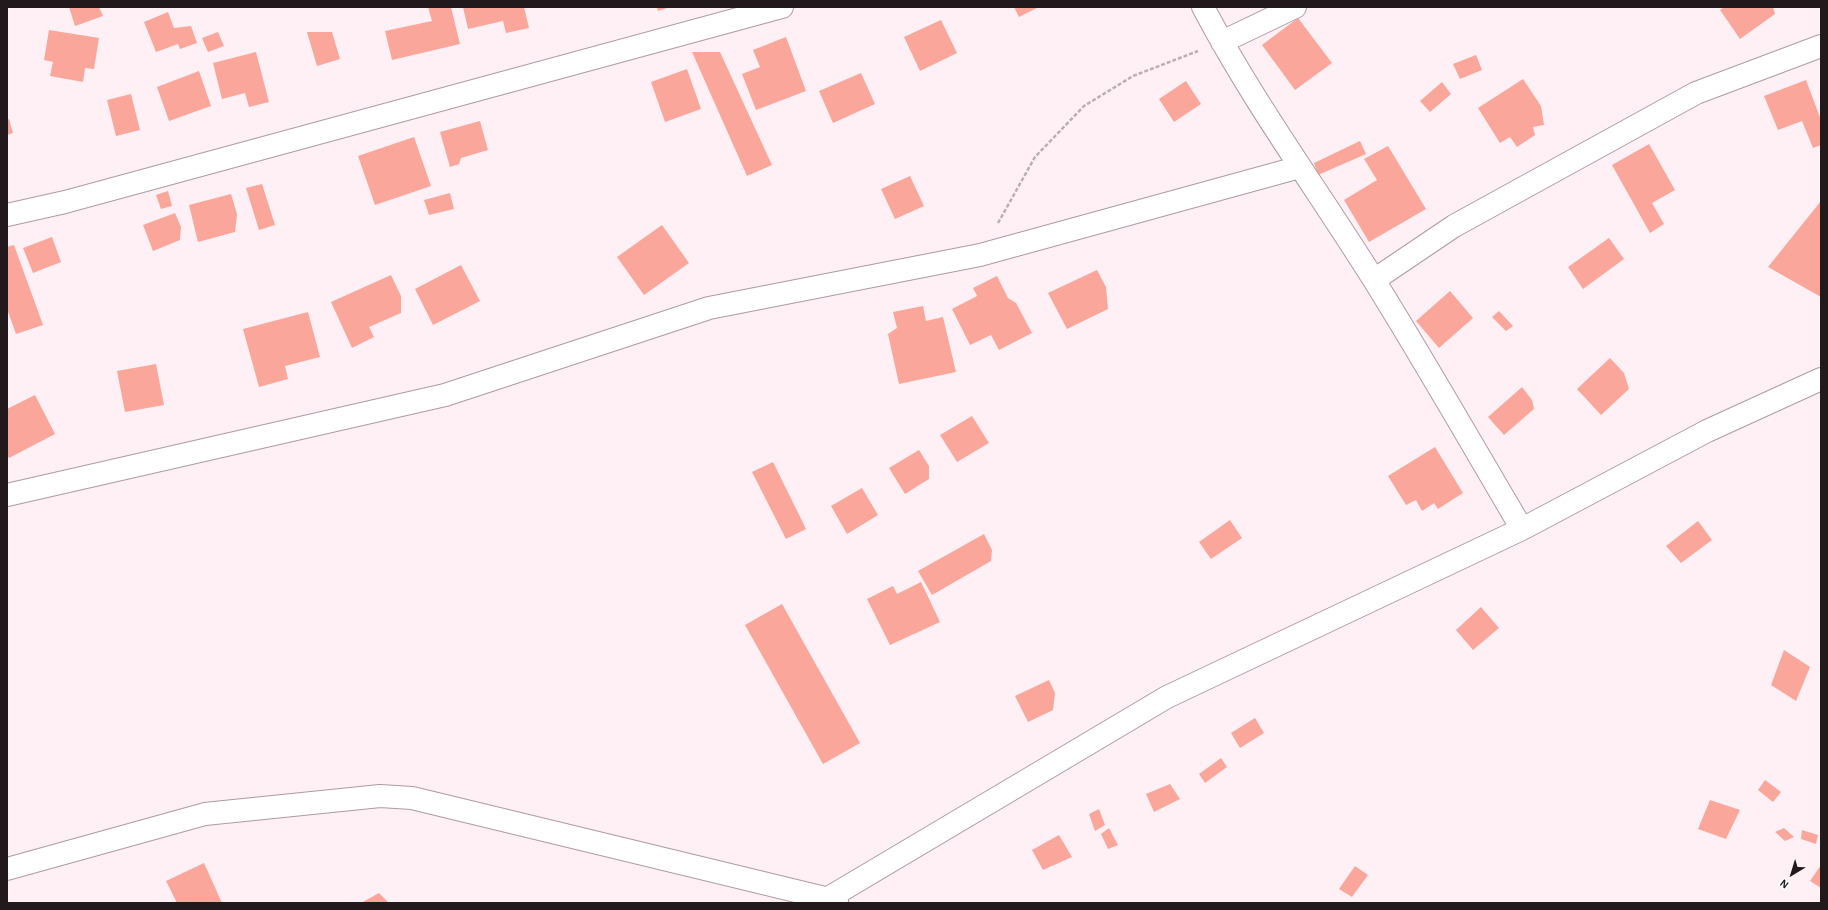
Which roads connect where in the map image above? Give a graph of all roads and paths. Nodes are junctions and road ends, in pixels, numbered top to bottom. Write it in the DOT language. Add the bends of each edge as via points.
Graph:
graph roads {
  1 [pos="782,7"];
  2 [pos="1203,7"];
  3 [pos="1295,7"];
  4 [pos="1222,42"];
  5 [pos="1821,46"];
  6 [pos="1300,167"];
  7 [pos="7,215"];
  8 [pos="980,255"];
  9 [pos="1374,280"];
  10 [pos="1821,379"];
  11 [pos="7,495"];
  12 [pos="1522,529"];
  13 [pos="7,869"];
  14 [pos="830,902"];
  1 -- 7 [label="street" via="65,202"];
  2 -- 4 [label="street"];
  3 -- 4 [label="street"];
  4 -- 6 [label="street"];
  4 -- 8 [label="path" via="1133,76 1084,106 1035,157"];
  5 -- 9 [label="street" via="1696,93 1454,226"];
  6 -- 8 [label="street"];
  6 -- 9 [label="street"];
  8 -- 11 [label="street" via="709,308 445,395"];
  9 -- 12 [label="street"];
  10 -- 12 [label="street" via="1707,431"];
  12 -- 14 [label="street" via="1167,697"];
  13 -- 14 [label="street" via="205,814 380,796 412,798"];
}
